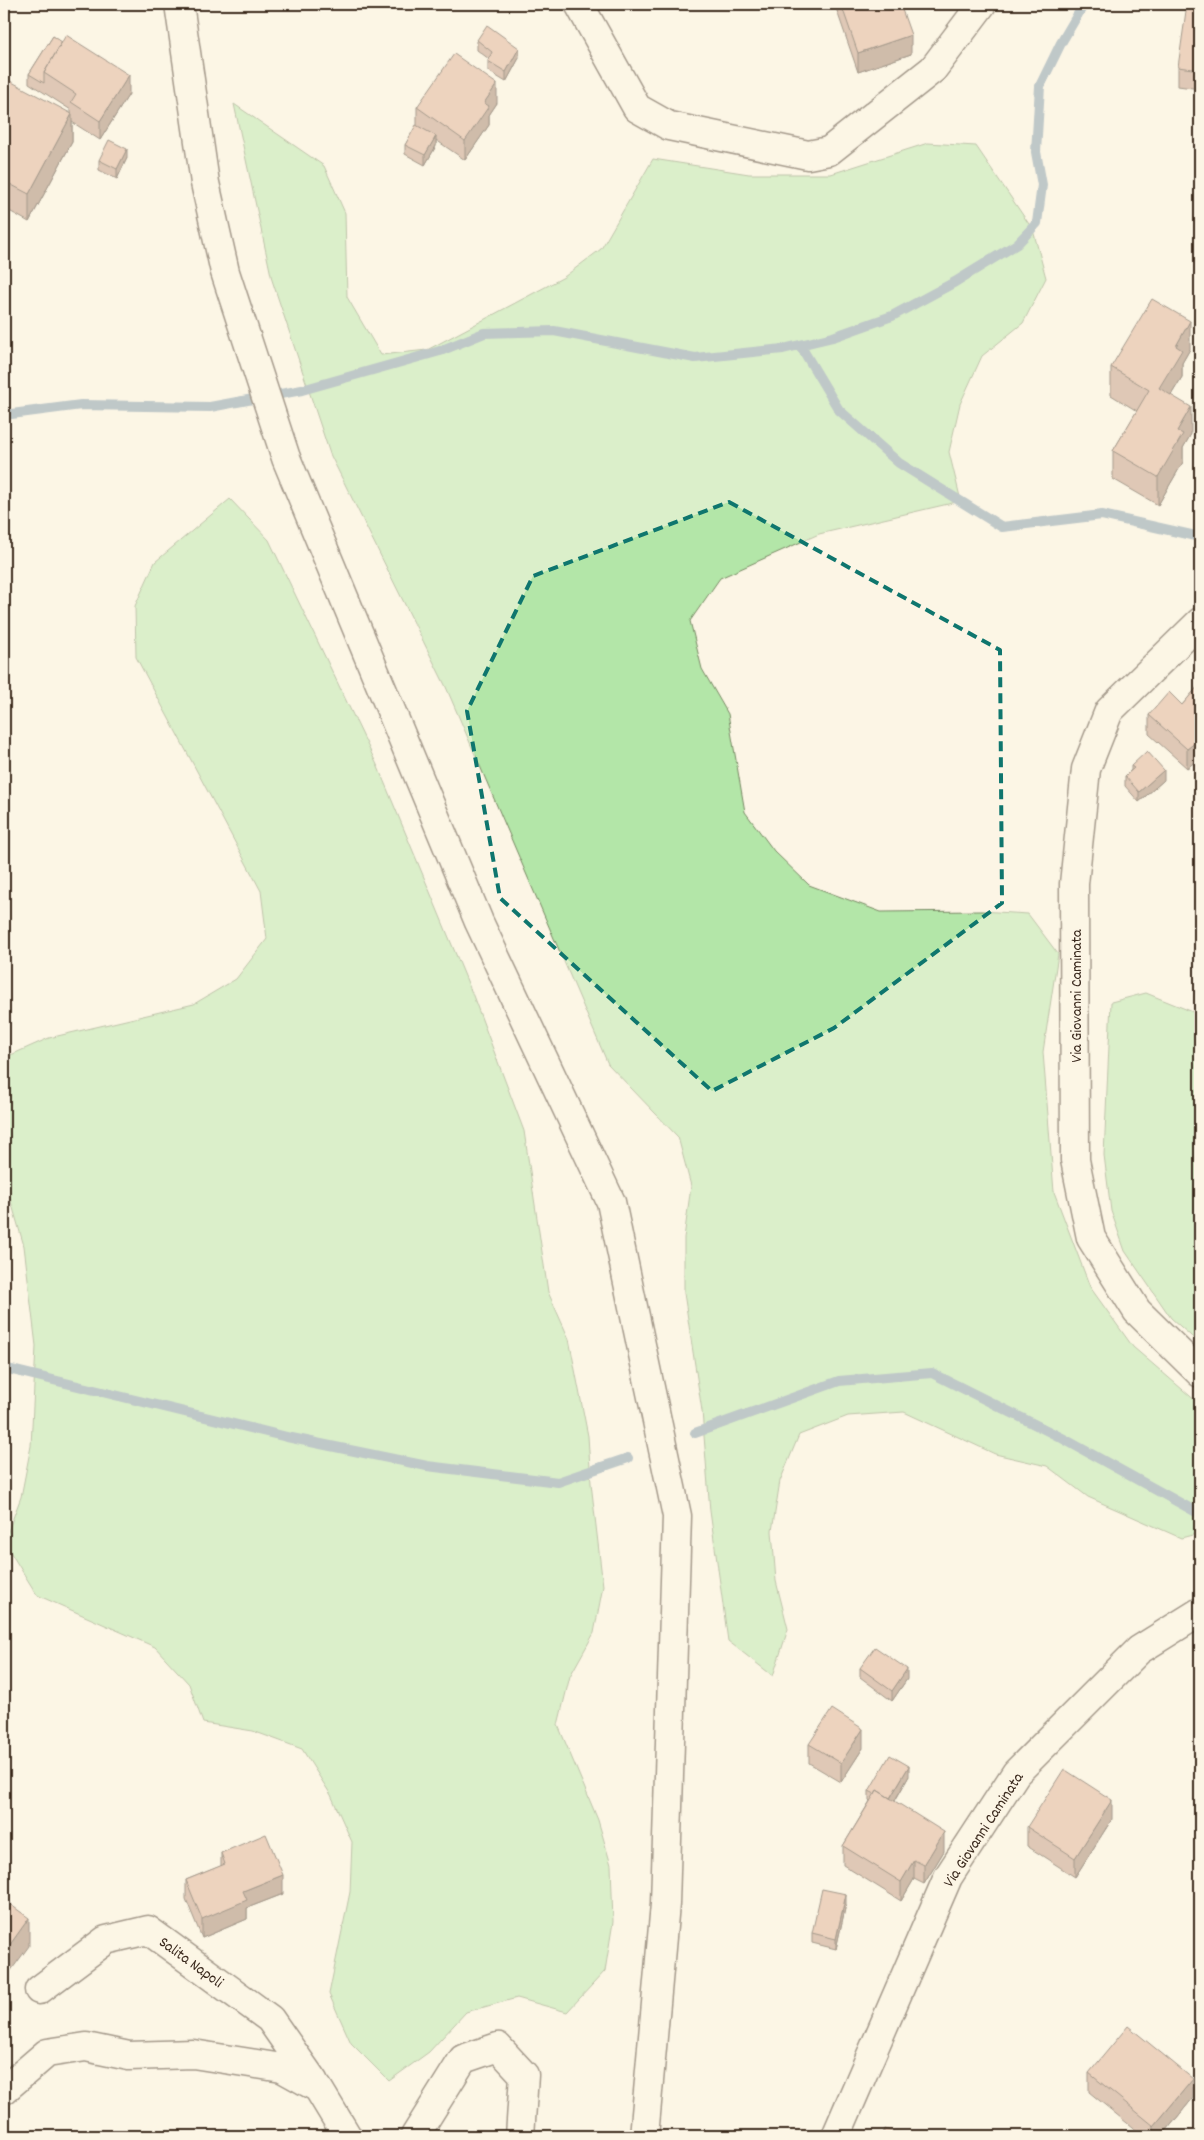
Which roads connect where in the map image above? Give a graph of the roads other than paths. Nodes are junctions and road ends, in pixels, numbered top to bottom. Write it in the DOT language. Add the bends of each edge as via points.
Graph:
graph roads {
  1 [pos="179,4"];
  2 [pos="579,4"];
  3 [pos="982,4"];
  4 [pos="1200,622"];
  5 [pos="1200,1373"];
  6 [pos="1200,1612"];
  7 [pos="39,1990"];
  8 [pos="318,2088"];
  9 [pos="4,2090"];
  10 [pos="347,2136"];
  11 [pos="415,2136"];
  12 [pos="520,2136"];
  13 [pos="644,2136"];
  14 [pos="836,2136"];
  1 -- 13 [label="main road" via="205,183 225,272 286,458 479,922 611,1202 677,1516 665,1904"];
  2 -- 3 [label="main road" via="637,108 669,126 808,155 830,151 933,68"];
  4 -- 5 [label="main road, Via Giovanni Caminata" via="1109,711 1086,769 1074,884 1075,1160 1091,1238 1137,1311"];
  6 -- 14 [label="main road, Via Giovanni Caminata" via="1139,1650 1016,1773 948,1877"];
  7 -- 8 [label="main road, Salita Napoli" via="106,1940 148,1930 270,2019"];
  8 -- 9 [label="main road, Salita Napoli" via="282,2068 193,2054 129,2056 86,2047 47,2053"];
  8 -- 10 [label="main road, Salita Napoli"];
  11 -- 12 [label="main road" via="463,2059 498,2047 524,2075"];
}
